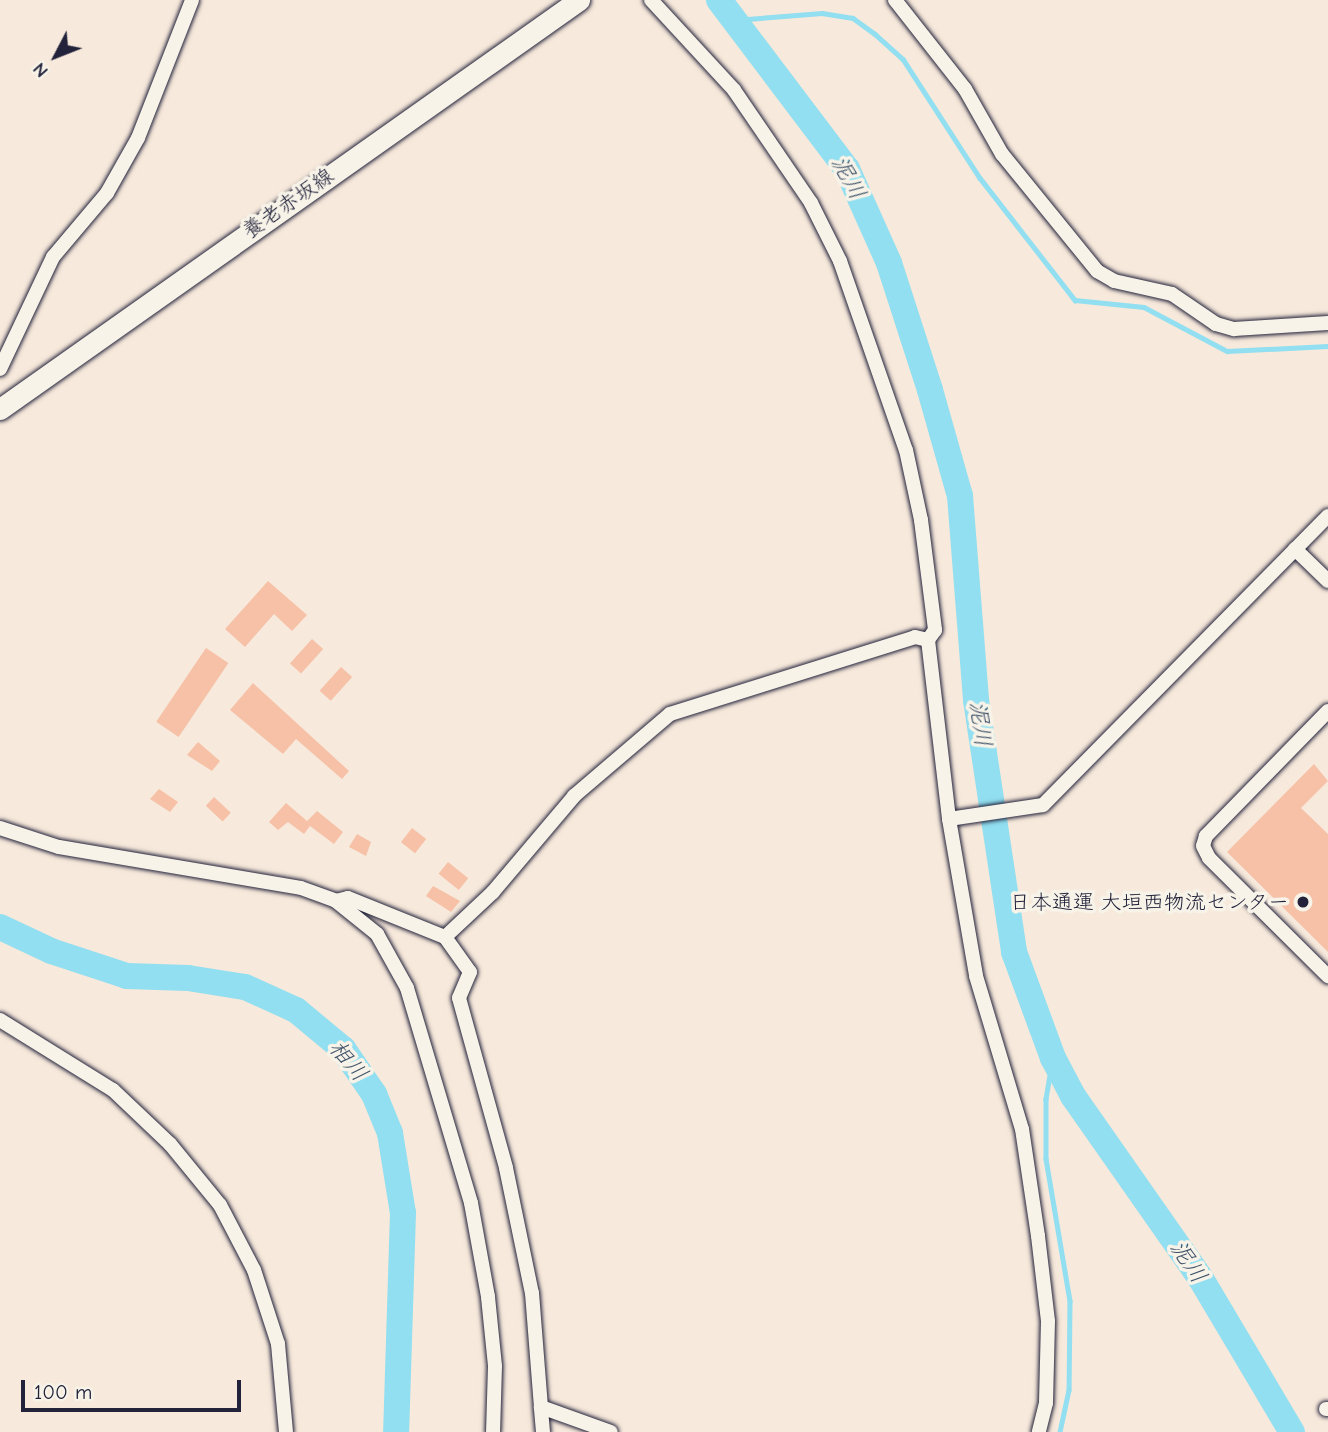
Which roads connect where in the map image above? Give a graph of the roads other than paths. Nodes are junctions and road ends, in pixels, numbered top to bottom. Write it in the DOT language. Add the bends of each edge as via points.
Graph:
graph roads {
  1 [pos="192,0"];
  2 [pos="579,0"];
  3 [pos="651,0"];
  4 [pos="895,0"];
  5 [pos="1328,323"];
  6 [pos="0,369"];
  7 [pos="0,409"];
  8 [pos="1328,516"];
  9 [pos="1295,548"];
  10 [pos="1328,581"];
  11 [pos="928,640"];
  12 [pos="1328,711"];
  13 [pos="954,818"];
  14 [pos="0,828"];
  15 [pos="336,901"];
  16 [pos="445,937"];
  17 [pos="1328,976"];
  18 [pos="0,1020"];
  19 [pos="541,1407"];
  20 [pos="286,1432"];
  21 [pos="493,1432"];
  22 [pos="543,1432"];
  23 [pos="611,1432"];
  24 [pos="1039,1432"];
  1 -- 6 [label="street" via="138,138 107,193 53,257"];
  2 -- 7 [label="main road, 養老赤坂線"];
  3 -- 11 [label="street" via="734,90 811,203 840,261 906,450 921,520 935,630"];
  4 -- 5 [label="street" via="965,89 1002,154 1097,271 1114,281 1171,294 1216,324 1234,329"];
  8 -- 9 [label="street"];
  9 -- 10 [label="street"];
  9 -- 13 [label="street" via="1043,804"];
  11 -- 13 [label="street"];
  11 -- 16 [label="street" via="915,637 670,714 574,796 493,892"];
  12 -- 17 [label="street" via="1206,836 1203,846 1209,858"];
  13 -- 24 [label="street" via="976,976 1022,1129 1038,1236 1048,1321 1046,1403"];
  14 -- 15 [label="street" via="59,847 301,888"];
  15 -- 16 [label="street" via="348,898"];
  15 -- 21 [label="street" via="363,919 395,959 422,1031 471,1203 488,1297 495,1366"];
  16 -- 19 [label="street" via="470,972 459,998 506,1168 532,1293"];
  18 -- 20 [label="street" via="113,1090 170,1144 220,1205 254,1270 278,1344"];
  19 -- 22 [label="street"];
  19 -- 23 [label="street"];
}
